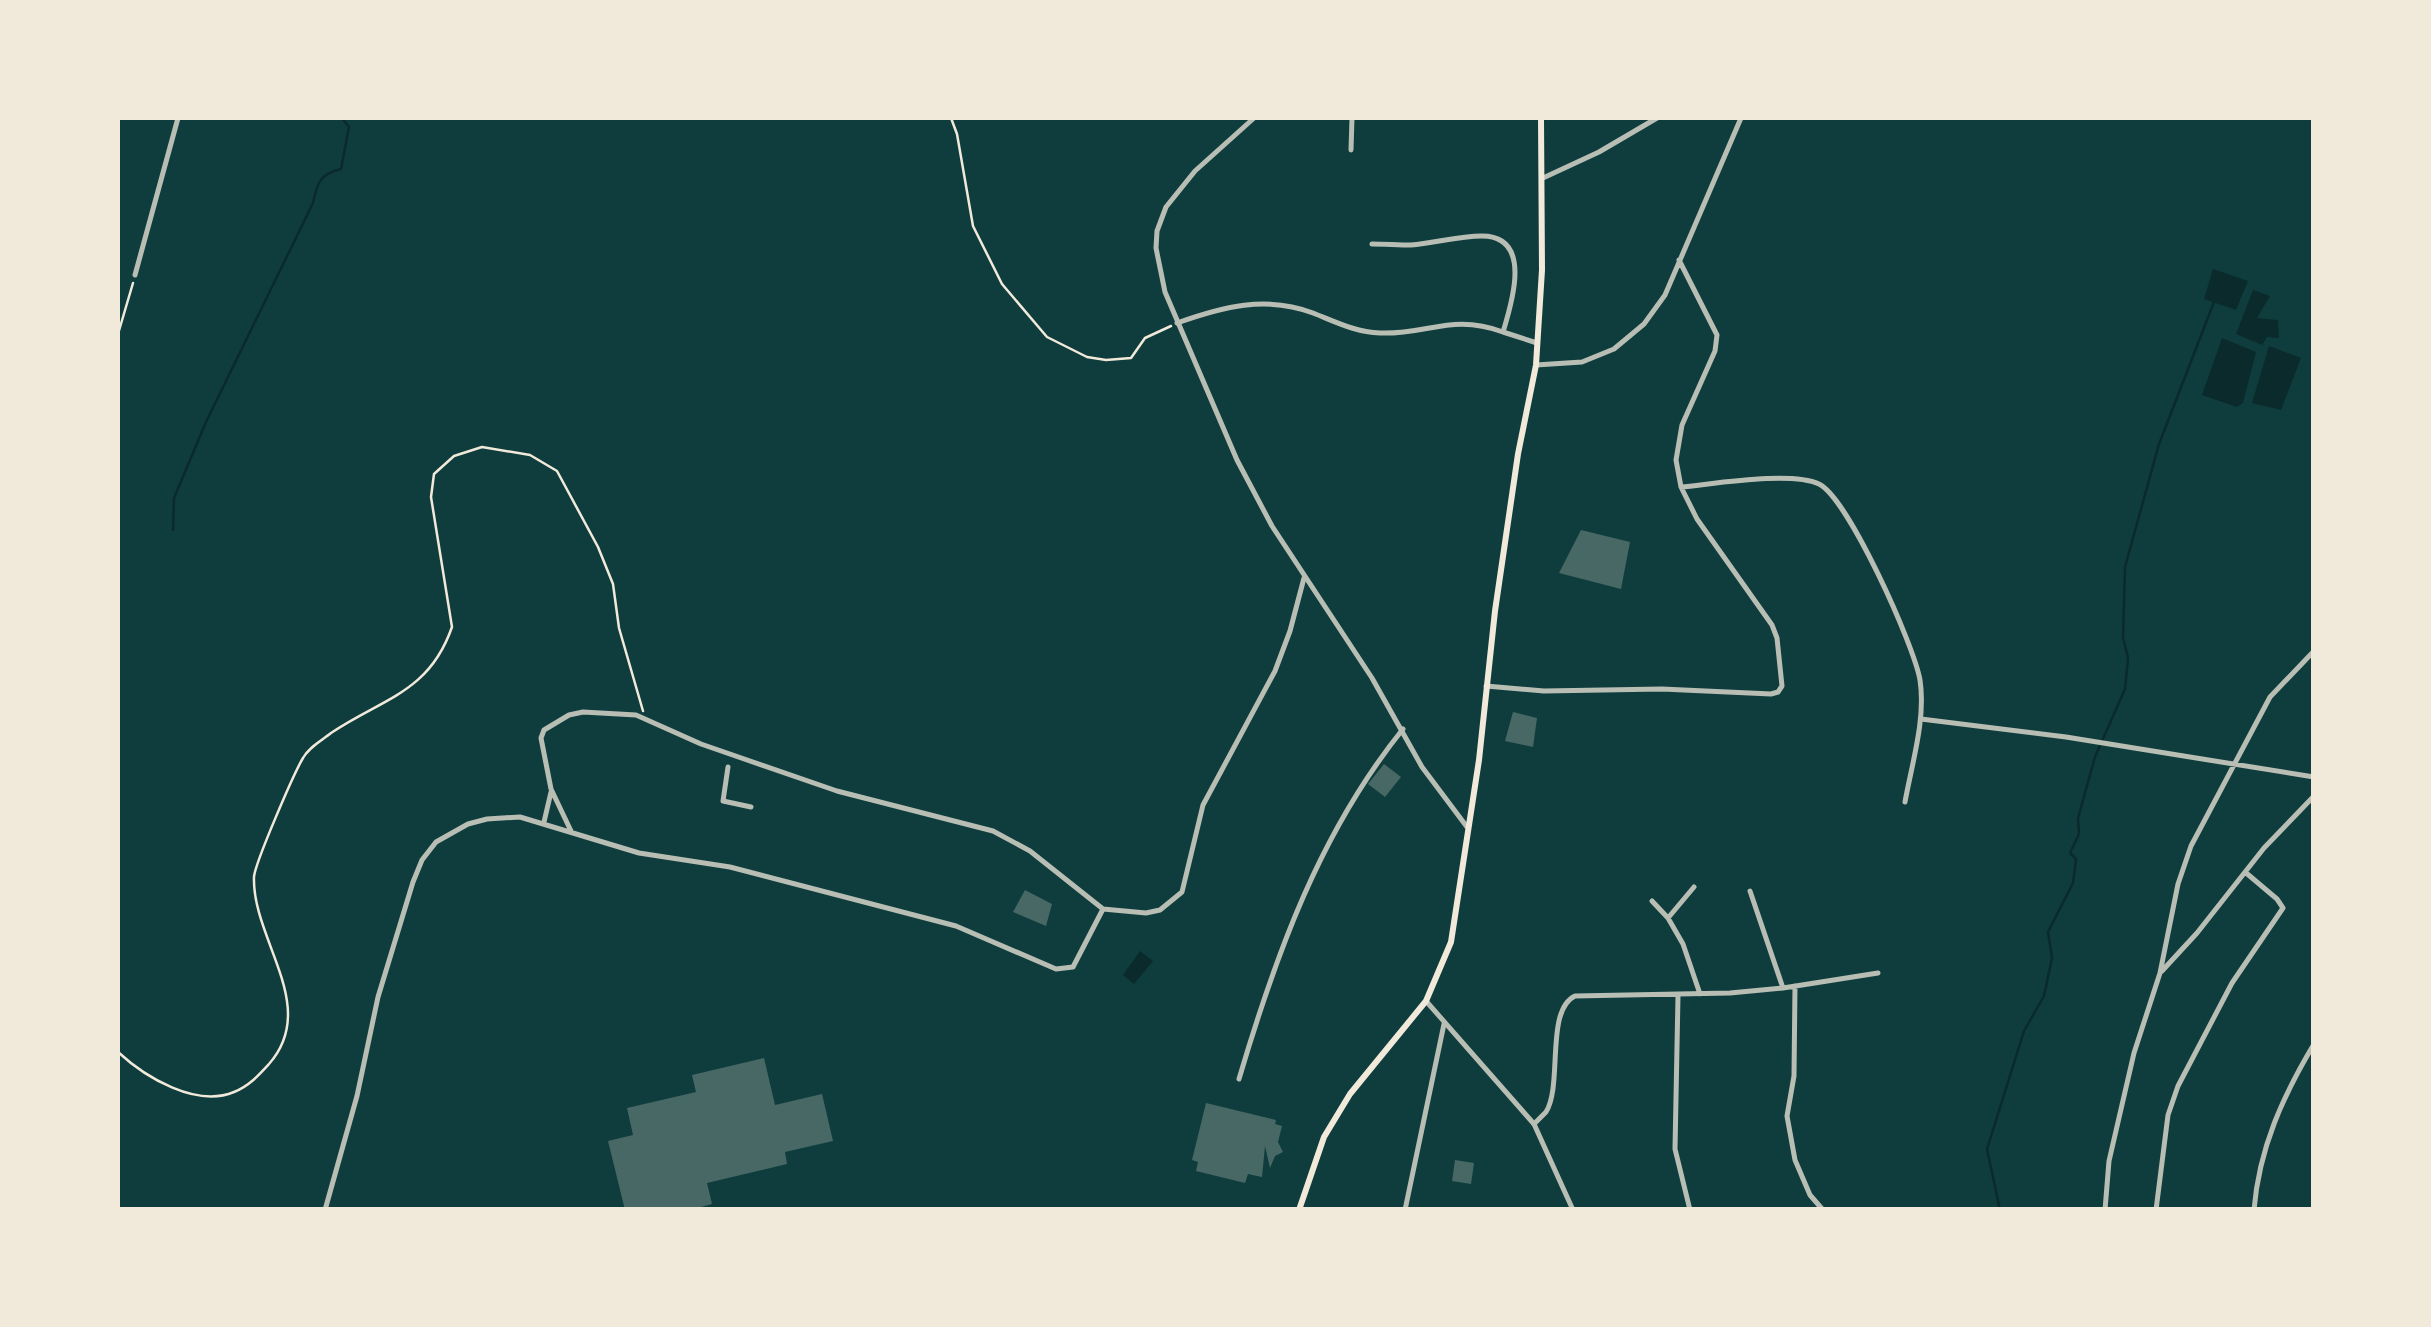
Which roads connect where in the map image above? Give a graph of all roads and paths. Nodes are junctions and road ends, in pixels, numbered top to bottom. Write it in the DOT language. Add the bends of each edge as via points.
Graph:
graph roads {
  1 [pos="178,118"];
  2 [pos="951,118"];
  3 [pos="1254,118"];
  4 [pos="1352,118"];
  5 [pos="1541,118"];
  6 [pos="1657,118"];
  7 [pos="1741,118"];
  8 [pos="1351,150"];
  9 [pos="1542,178"];
  10 [pos="1372,244"];
  11 [pos="1679,260"];
  12 [pos="135,275"];
  13 [pos="1176,324"];
  14 [pos="1503,332"];
  15 [pos="118,334"];
  16 [pos="1537,343"];
  17 [pos="1536,365"];
  18 [pos="1681,487"];
  19 [pos="1304,578"];
  20 [pos="2314,651"];
  21 [pos="1486,686"];
  22 [pos="1920,719"];
  23 [pos="647,722"];
  24 [pos="1403,730"];
  25 [pos="2232,765"];
  26 [pos="728,767"];
  27 [pos="2314,777"];
  28 [pos="551,789"];
  29 [pos="2314,796"];
  30 [pos="1905,802"];
  31 [pos="751,807"];
  32 [pos="544,822"];
  33 [pos="1467,827"];
  34 [pos="571,831"];
  35 [pos="2245,872"];
  36 [pos="1694,887"];
  37 [pos="1750,891"];
  38 [pos="1652,901"];
  39 [pos="1103,909"];
  40 [pos="1668,918"];
  41 [pos="1878,973"];
  42 [pos="2160,973"];
  43 [pos="1796,986"];
  44 [pos="1783,988"];
  45 [pos="1700,994"];
  46 [pos="1678,996"];
  47 [pos="1426,1001"];
  48 [pos="1444,1024"];
  49 [pos="2314,1044"];
  50 [pos="118,1052"];
  51 [pos="1240,1079"];
  52 [pos="1534,1124"];
  53 [pos="325,1210"];
  54 [pos="1298,1210"];
  55 [pos="1404,1210"];
  56 [pos="1573,1210"];
  57 [pos="1690,1210"];
  58 [pos="1823,1210"];
  59 [pos="2105,1210"];
  60 [pos="2156,1210"];
  61 [pos="2254,1210"];
  1 -- 12 [label="street"];
  2 -- 13 [label="path" via="973,226 1002,284 1048,337 1087,357 1131,358 1145,338"];
  3 -- 13 [label="street" via="1166,207 1156,262"];
  4 -- 8 [label="street"];
  5 -- 9 [label="main road"];
  6 -- 9 [label="street"];
  7 -- 11 [label="street"];
  9 -- 16 [label="main road"];
  10 -- 14 [label="street" via="1493,237 1514,257 1516,272"];
  11 -- 17 [label="street" via="1665,296 1614,350 1582,362"];
  11 -- 18 [label="street" via="1717,335 1678,442"];
  12 -- 15 [label="path"];
  13 -- 14 [label="street" via="1226,307 1278,304 1363,332 1464,323"];
  13 -- 19 [label="street" via="1237,460"];
  14 -- 16 [label="street"];
  16 -- 17 [label="main road"];
  17 -- 21 [label="main road"];
  18 -- 21 [label="street" via="1772,625 1783,676 1778,692"];
  18 -- 22 [label="street" via="1792,478 1832,492 1914,653"];
  19 -- 24 [label="street"];
  19 -- 39 [label="street" via="1275,671 1203,806 1182,892 1160,910"];
  20 -- 25 [label="street" via="2270,697"];
  21 -- 33 [label="main road"];
  22 -- 25 [label="street"];
  22 -- 30 [label="street"];
  23 -- 28 [label="street" via="636,715 583,712 549,725 542,738"];
  23 -- 39 [label="street" via="836,791 1003,834"];
  23 -- 50 [label="path" via="614,584 558,471 530,455 482,447 443,462 432,496 452,627 445,647 401,696 308,751 255,870 258,909 289,1003 279,1053 246,1087 212,1098 140,1070"];
  24 -- 33 [label="street"];
  24 -- 51 [label="street" via="1340,819 1318,863 1266,987"];
  25 -- 27 [label="street"];
  25 -- 42 [label="street" via="2191,846"];
  26 -- 31 [label="street" via="723,802"];
  28 -- 32 [label="street"];
  28 -- 34 [label="street"];
  29 -- 35 [label="street"];
  32 -- 34 [label="street"];
  32 -- 53 [label="street" via="520,817 468,824 444,835 422,860 378,997"];
  33 -- 47 [label="main road" via="1451,942"];
  34 -- 39 [label="street" via="639,853 730,867 956,926 1056,970 1066,971 1080,959"];
  35 -- 42 [label="street"];
  35 -- 60 [label="street" via="2283,908 2232,983 2178,1086"];
  36 -- 40 [label="street"];
  37 -- 44 [label="street"];
  38 -- 40 [label="street"];
  40 -- 45 [label="street"];
  41 -- 43 [label="street"];
  42 -- 59 [label="street" via="2108,1161"];
  43 -- 44 [label="street"];
  43 -- 58 [label="street" via="1787,1116 1795,1160"];
  44 -- 45 [label="street"];
  45 -- 46 [label="street"];
  46 -- 52 [label="street" via="1567,1000 1551,1099"];
  46 -- 57 [label="street" via="1674,1149"];
  47 -- 48 [label="street"];
  47 -- 54 [label="main road" via="1350,1094"];
  48 -- 52 [label="street"];
  48 -- 55 [label="street"];
  49 -- 61 [label="street" via="2269,1133"];
  52 -- 56 [label="street"];
}
